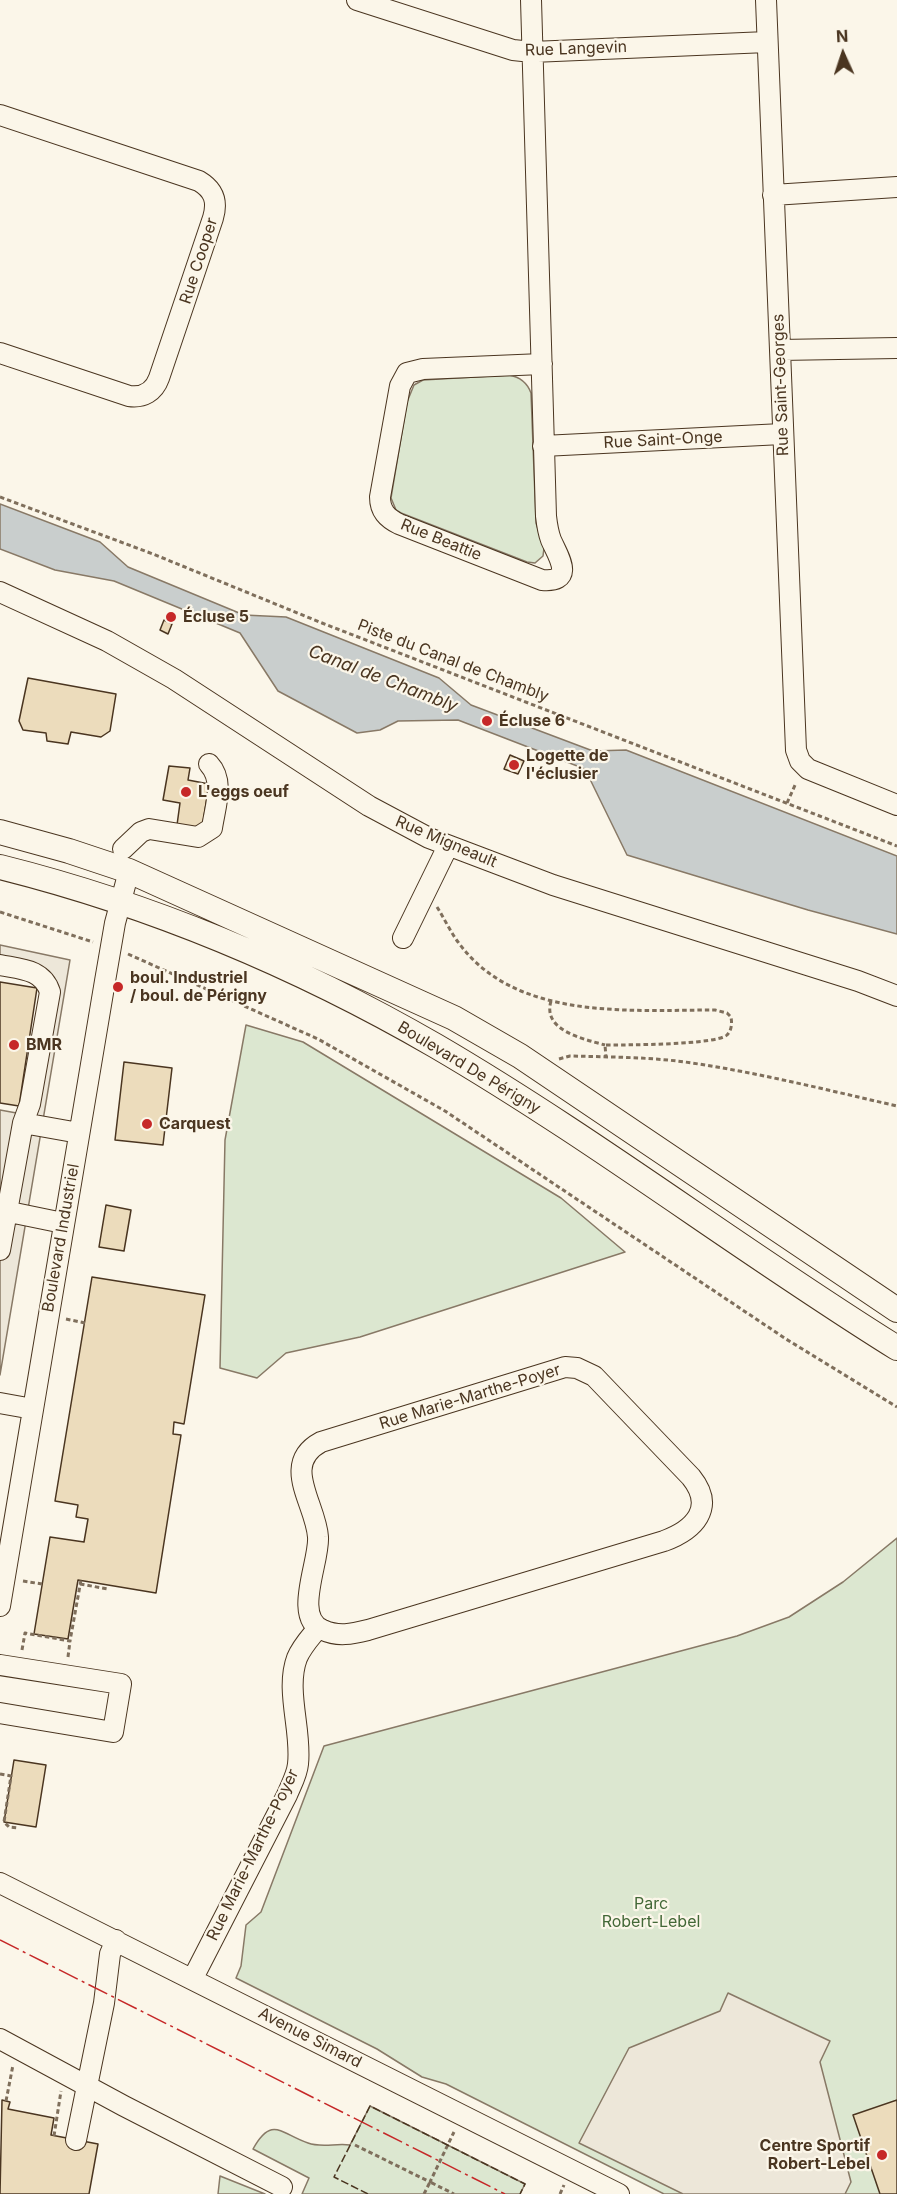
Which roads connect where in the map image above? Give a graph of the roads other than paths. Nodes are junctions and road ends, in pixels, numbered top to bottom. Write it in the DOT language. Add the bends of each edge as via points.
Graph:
graph roads {
  1 [pos="357,0"];
  2 [pos="531,0"];
  3 [pos="766,0"];
  4 [pos="768,42"];
  5 [pos="532,52"];
  6 [pos="0,115"];
  7 [pos="897,187"];
  8 [pos="773,195"];
  9 [pos="897,348"];
  10 [pos="780,350"];
  11 [pos="0,353"];
  12 [pos="542,364"];
  13 [pos="782,434"];
  14 [pos="543,446"];
  15 [pos="0,592"];
  16 [pos="208,764"];
  17 [pos="897,805"];
  18 [pos="0,832"];
  19 [pos="448,846"];
  20 [pos="126,860"];
  21 [pos="0,867"];
  22 [pos="120,903"];
  23 [pos="404,938"];
  24 [pos="0,965"];
  25 [pos="897,996"];
  26 [pos="23,1123"];
  27 [pos="79,1133"];
  28 [pos="2,1213"];
  29 [pos="63,1223"];
  30 [pos="0,1250"];
  31 [pos="897,1310"];
  32 [pos="897,1348"];
  33 [pos="0,1403"];
  34 [pos="33,1409"];
  35 [pos="0,1606"];
  36 [pos="318,1628"];
  37 [pos="0,1665"];
  38 [pos="0,1713"];
  39 [pos="0,1883"];
  40 [pos="116,1940"];
  41 [pos="193,1978"];
  42 [pos="0,2039"];
  43 [pos="88,2087"];
  44 [pos="76,2140"];
  45 [pos="282,2187"];
  46 [pos="620,2194"];
  1 -- 5 [label="street, Rue Langevin" via="501,47"];
  2 -- 5 [label="street, Rue Beattie"];
  3 -- 4 [label="street, Rue Saint-Georges"];
  4 -- 5 [label="street, Rue Langevin"];
  4 -- 8 [label="street, Rue Saint-Georges"];
  5 -- 12 [label="street, Rue Beattie"];
  6 -- 11 [label="street, Rue Cooper" via="199,181 212,192 216,204 159,378 149,393 129,396"];
  7 -- 8 [label="street"];
  8 -- 10 [label="street, Rue Saint-Georges"];
  9 -- 10 [label="street"];
  10 -- 13 [label="street, Rue Saint-Georges"];
  12 -- 14 [label="street, Rue Beattie"];
  12 -- 14 [label="street, Rue Beattie" via="407,373 398,397 380,497 382,510 399,524 542,580 554,580 562,562 547,527"];
  13 -- 14 [label="street, Rue Saint-Onge"];
  13 -- 17 [label="street, Rue Saint-Georges" via="798,758 806,767"];
  15 -- 19 [label="street, Rue Migneault" via="107,641 174,679 369,806"];
  16 -- 20 [label="street" via="216,774 218,788 212,828 198,837 145,830"];
  18 -- 20 [label="main road, Boulevard De Périgny"];
  19 -- 23 [label="street"];
  19 -- 25 [label="street, Rue Migneault" via="553,885"];
  20 -- 22 [label="street, Boulevard Industriel"];
  20 -- 31 [label="main road, Boulevard De Périgny" via="474,1029"];
  21 -- 22 [label="main road, Boulevard De Périgny"];
  22 -- 27 [label="street, Boulevard Industriel"];
  22 -- 32 [label="main road, Boulevard De Périgny" via="249,953 356,1003 437,1047 519,1096"];
  24 -- 26 [label="street" via="40,975 50,992 30,1104"];
  26 -- 27 [label="street"];
  26 -- 28 [label="street"];
  27 -- 29 [label="street, Boulevard Industriel"];
  28 -- 29 [label="street"];
  28 -- 30 [label="street"];
  29 -- 34 [label="street, Boulevard Industriel"];
  33 -- 34 [label="street"];
  34 -- 35 [label="street, Boulevard Industriel"];
  36 -- 36 [label="street, Rue Marie-Marthe-Poyer" via="308,1608 318,1536 301,1467 306,1454 321,1442 550,1371 577,1368 594,1376 691,1477 700,1492 700,1510 692,1526 664,1541 368,1630 346,1635"];
  36 -- 41 [label="street, Rue Marie-Marthe-Poyer" via="295,1665 297,1772"];
  37 -- 38 [label="street" via="121,1684 113,1732"];
  39 -- 40 [label="street, Avenue Simard"];
  40 -- 41 [label="street, Avenue Simard"];
  40 -- 43 [label="street" via="110,1954"];
  41 -- 46 [label="street, Avenue Simard"];
  42 -- 43 [label="street"];
  43 -- 44 [label="street"];
  43 -- 45 [label="street"];
}
